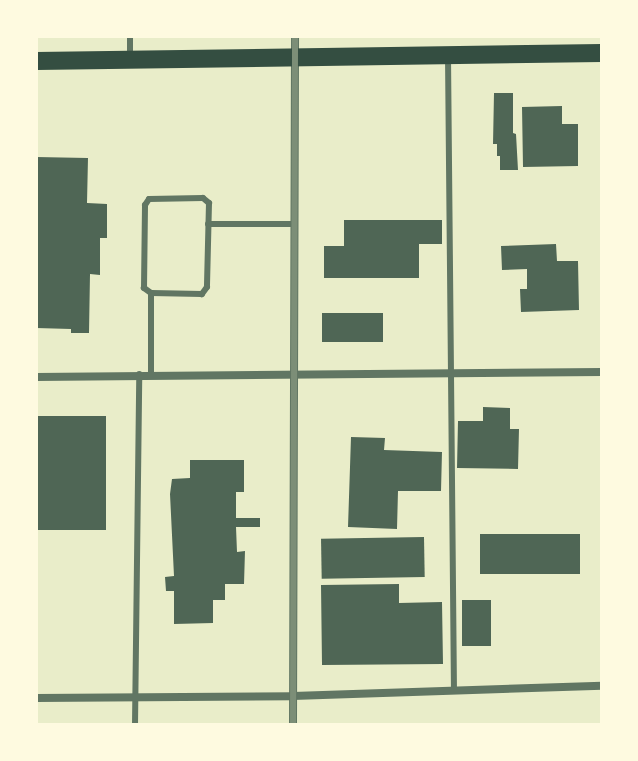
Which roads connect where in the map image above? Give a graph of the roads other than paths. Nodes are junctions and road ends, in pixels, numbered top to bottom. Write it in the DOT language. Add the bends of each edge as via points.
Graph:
graph roads {
  1 [pos="130,36"];
  2 [pos="295,36"];
  3 [pos="602,53"];
  4 [pos="448,56"];
  5 [pos="295,58"];
  6 [pos="130,60"];
  7 [pos="36,61"];
  8 [pos="208,224"];
  9 [pos="295,224"];
  10 [pos="151,293"];
  11 [pos="295,372"];
  12 [pos="452,372"];
  13 [pos="602,372"];
  14 [pos="139,374"];
  15 [pos="151,374"];
  16 [pos="36,377"];
  17 [pos="602,686"];
  18 [pos="454,688"];
  19 [pos="293,696"];
  20 [pos="135,697"];
  21 [pos="36,698"];
  22 [pos="135,725"];
  23 [pos="293,725"];
  1 -- 6 [label="lane"];
  2 -- 5 [label="street"];
  3 -- 4 [label="main road"];
  4 -- 5 [label="main road"];
  4 -- 12 [label="lane"];
  5 -- 6 [label="main road"];
  5 -- 9 [label="street"];
  6 -- 7 [label="main road"];
  8 -- 9 [label="lane"];
  8 -- 10 [label="lane" via="207,287 202,294"];
  8 -- 10 [label="lane" via="209,203 203,198 149,199 144,288"];
  9 -- 11 [label="street"];
  10 -- 15 [label="lane"];
  11 -- 12 [label="street"];
  11 -- 15 [label="street"];
  11 -- 19 [label="street"];
  12 -- 13 [label="street"];
  12 -- 18 [label="lane"];
  14 -- 15 [label="street"];
  14 -- 16 [label="street"];
  14 -- 20 [label="lane"];
  17 -- 18 [label="street"];
  18 -- 19 [label="street"];
  19 -- 20 [label="street"];
  19 -- 23 [label="street"];
  20 -- 21 [label="street"];
  20 -- 22 [label="lane"];
}
